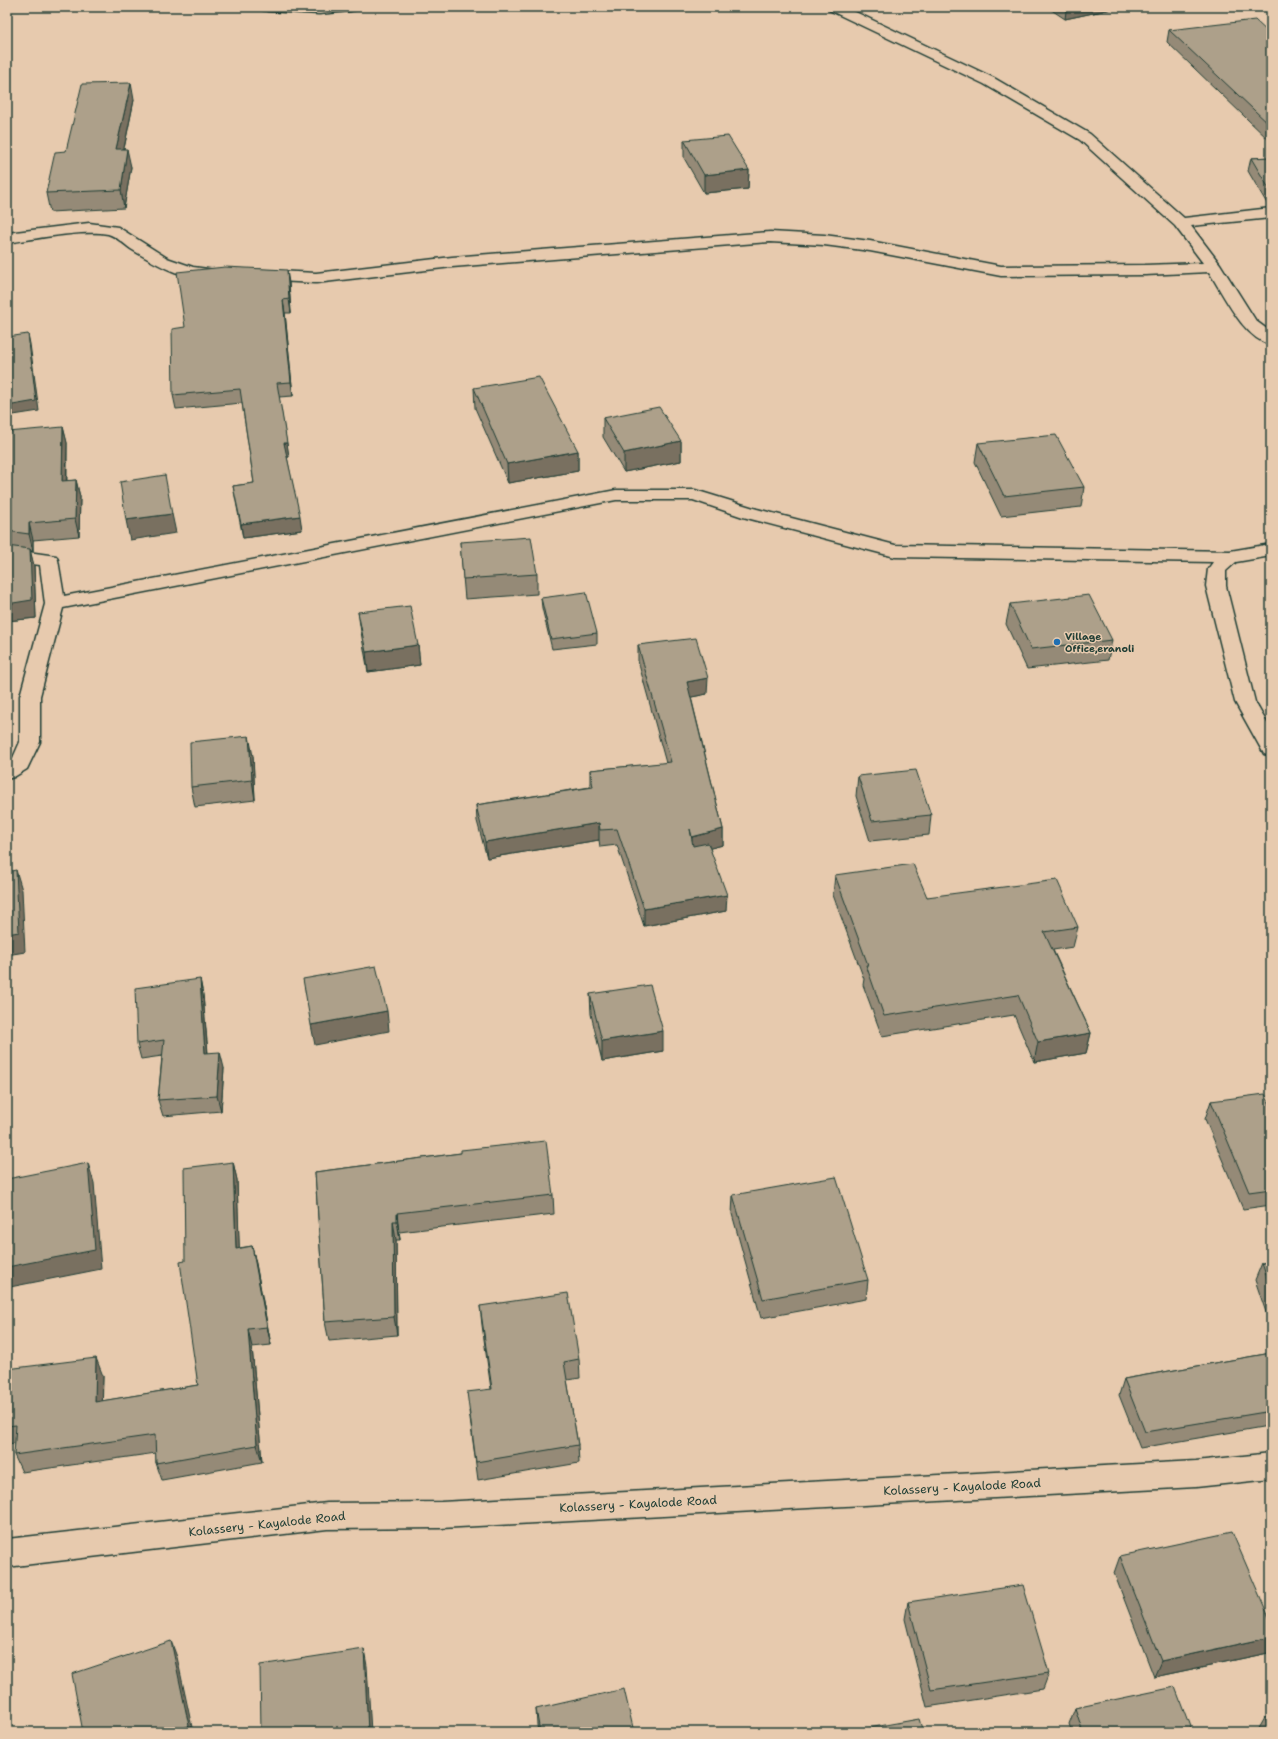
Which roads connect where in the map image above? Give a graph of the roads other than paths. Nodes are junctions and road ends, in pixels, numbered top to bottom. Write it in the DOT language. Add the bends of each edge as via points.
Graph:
graph roads {
  1 [pos="268,7"];
  2 [pos="350,7"];
  3 [pos="834,7"];
  4 [pos="1271,213"];
  5 [pos="1180,223"];
  6 [pos="7,238"];
  7 [pos="1214,267"];
  8 [pos="1271,340"];
  9 [pos="1271,550"];
  10 [pos="7,555"];
  11 [pos="1230,557"];
  12 [pos="55,604"];
  13 [pos="1271,749"];
  14 [pos="7,772"];
  15 [pos="1271,1466"];
  16 [pos="7,1553"];
  1 -- 2 [label="street" via="319,10"];
  3 -- 5 [label="street" via="989,81 1085,137"];
  4 -- 5 [label="street"];
  5 -- 7 [label="street"];
  6 -- 7 [label="street" via="82,228 113,230 160,261 191,272 316,278 452,262 770,237 870,246 1001,271"];
  7 -- 8 [label="street" via="1250,324"];
  9 -- 11 [label="street"];
  10 -- 12 [label="street" via="49,560"];
  11 -- 12 [label="street" via="895,551 695,496 616,495"];
  11 -- 13 [label="street" via="1217,569 1216,586 1245,702"];
  12 -- 14 [label="street" via="30,696 30,742 20,764"];
  15 -- 16 [label="street, Kolassery - Kayalode Road" via="1196,1474 449,1515 327,1516"];
}
